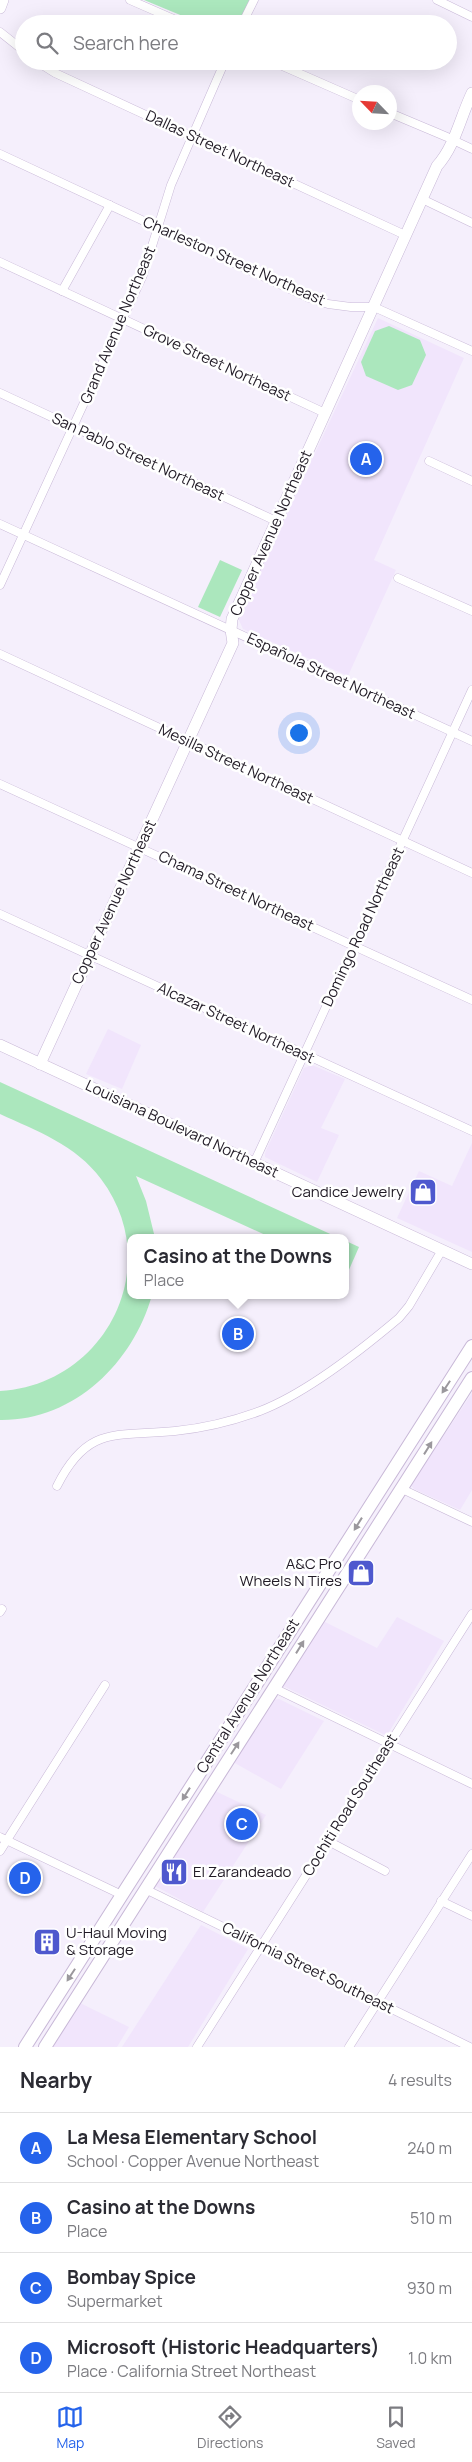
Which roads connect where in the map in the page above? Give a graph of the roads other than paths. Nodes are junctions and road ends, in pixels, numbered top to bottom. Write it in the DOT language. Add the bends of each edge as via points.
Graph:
graph roads {
  1 [pos="3,0"];
  2 [pos="130,0"];
  3 [pos="254,0"];
  4 [pos="437,0"];
  5 [pos="0,8"];
  6 [pos="164,15"];
  7 [pos="246,15"];
  8 [pos="472,17"];
  9 [pos="0,32"];
  10 [pos="15,44"];
  11 [pos="50,70"];
  12 [pos="221,70"];
  13 [pos="292,70"];
  14 [pos="472,93"];
  15 [pos="352,96"];
  16 [pos="397,115"];
  17 [pos="192,136"];
  18 [pos="450,138"];
  19 [pos="472,149"];
  20 [pos="0,154"];
  21 [pos="422,199"];
  22 [pos="110,205"];
  23 [pos="472,223"];
  24 [pos="158,227"];
  25 [pos="405,235"];
  26 [pos="0,262"];
  27 [pos="62,291"];
  28 [pos="374,307"];
  29 [pos="123,320"];
  30 [pos="472,352"];
  31 [pos="0,393"];
  32 [pos="325,413"];
  33 [pos="73,427"];
  34 [pos="430,461"];
  35 [pos="472,481"];
  36 [pos="276,521"];
  37 [pos="0,524"];
  38 [pos="23,535"];
  39 [pos="398,578"];
  40 [pos="0,585"];
  41 [pos="472,611"];
  42 [pos="231,630"];
  43 [pos="0,654"];
  44 [pos="472,690"];
  45 [pos="453,732"];
  46 [pos="472,741"];
  47 [pos="189,742"];
  48 [pos="0,784"];
  49 [pos="403,841"];
  50 [pos="139,846"];
  51 [pos="472,873"];
  52 [pos="0,914"];
  53 [pos="355,946"];
  54 [pos="89,956"];
  55 [pos="472,1000"];
  56 [pos="0,1045"];
  57 [pos="305,1054"];
  58 [pos="40,1064"];
  59 [pos="472,1132"];
  60 [pos="254,1163"];
  61 [pos="442,1250"];
  62 [pos="472,1264"];
  63 [pos="472,1346"];
  64 [pos="472,1378"];
  65 [pos="57,1486"];
  66 [pos="402,1489"];
  67 [pos="472,1522"];
  68 [pos="472,1614"];
  69 [pos="105,1685"];
  70 [pos="274,1688"];
  71 [pos="389,1744"];
  72 [pos="472,1784"];
  73 [pos="4,1839"];
  74 [pos="328,1841"];
  75 [pos="0,1851"];
  76 [pos="472,1854"];
  77 [pos="385,1871"];
  78 [pos="145,1889"];
  79 [pos="122,1895"];
  80 [pos="441,1901"];
  81 [pos="472,1916"];
  82 [pos="261,1945"];
  83 [pos="378,2003"];
  84 [pos="25,2047"];
  85 [pos="45,2047"];
  86 [pos="196,2047"];
  87 [pos="349,2047"];
  88 [pos="470,2047"];
  1 -- 5 [label="street"];
  2 -- 6 [label="street"];
  3 -- 7 [label="street"];
  4 -- 8 [label="street"];
  9 -- 10 [label="street"];
  11 -- 17 [label="street, Dallas Street Northeast"];
  12 -- 17 [label="street, Grand Avenue Northeast"];
  13 -- 15 [label="street"];
  14 -- 18 [label="street, Copper Avenue Northeast"];
  16 -- 18 [label="street"];
  17 -- 24 [label="street, Grand Avenue Northeast" via="171,185"];
  17 -- 25 [label="street, Dallas Street Northeast"];
  18 -- 19 [label="street"];
  18 -- 21 [label="street, Copper Avenue Northeast" via="438,157"];
  20 -- 22 [label="street, Charleston Street Northeast"];
  21 -- 23 [label="street"];
  21 -- 25 [label="street, Copper Avenue Northeast"];
  22 -- 24 [label="street, Charleston Street Northeast"];
  22 -- 27 [label="street"];
  24 -- 28 [label="street, Charleston Street Northeast" via="309,298 328,304"];
  24 -- 29 [label="street, Grand Avenue Northeast" via="143,275"];
  25 -- 28 [label="street, Copper Avenue Northeast"];
  26 -- 27 [label="street, Grove Street Northeast"];
  27 -- 29 [label="street, Grove Street Northeast"];
  28 -- 30 [label="street, Charleston Street Northeast"];
  28 -- 32 [label="street, Copper Avenue Northeast"];
  29 -- 32 [label="street, Grove Street Northeast"];
  29 -- 33 [label="street, Grand Avenue Northeast"];
  31 -- 33 [label="street, San Pablo Street Northeast"];
  32 -- 36 [label="street, Copper Avenue Northeast"];
  33 -- 36 [label="street, San Pablo Street Northeast"];
  33 -- 38 [label="street, Grand Avenue Northeast"];
  34 -- 35 [label="street"];
  36 -- 42 [label="street, Copper Avenue Northeast" via="232,619"];
  37 -- 38 [label="street, Española Street Northeast"];
  38 -- 40 [label="street, Grand Avenue Northeast"];
  38 -- 42 [label="street, Española Street Northeast"];
  39 -- 41 [label="street"];
  42 -- 45 [label="street, Española Street Northeast"];
  42 -- 47 [label="street, Copper Avenue Northeast" via="233,643"];
  43 -- 47 [label="street, Mesilla Street Northeast"];
  44 -- 45 [label="street, Domingo Road Northeast"];
  45 -- 46 [label="street, Española Street Northeast"];
  45 -- 49 [label="street, Domingo Road Northeast"];
  47 -- 49 [label="street, Mesilla Street Northeast"];
  47 -- 50 [label="street, Copper Avenue Northeast"];
  48 -- 50 [label="street, Chama Street Northeast"];
  49 -- 51 [label="street, Mesilla Street Northeast"];
  49 -- 53 [label="street, Domingo Road Northeast"];
  50 -- 53 [label="street, Chama Street Northeast"];
  50 -- 54 [label="street, Copper Avenue Northeast"];
  52 -- 54 [label="street, Alcazar Street Northeast"];
  53 -- 55 [label="street, Chama Street Northeast"];
  53 -- 57 [label="street, Domingo Road Northeast"];
  54 -- 57 [label="street, Alcazar Street Northeast"];
  54 -- 58 [label="street, Copper Avenue Northeast"];
  56 -- 58 [label="street, Louisiana Boulevard Northeast"];
  57 -- 59 [label="street, Alcazar Street Northeast"];
  57 -- 60 [label="street, Domingo Road Northeast"];
  58 -- 60 [label="street, Louisiana Boulevard Northeast"];
  60 -- 61 [label="street, Louisiana Boulevard Northeast"];
  61 -- 62 [label="street, Louisiana Boulevard Northeast"];
  61 -- 65 [label="street" via="399,1318 298,1392 260,1411 228,1421 175,1431 126,1432 102,1439 74,1459"];
  63 -- 79 [label="main road, Central Avenue Northeast, one-way"];
  66 -- 64 [label="main road, one-way"];
  66 -- 67 [label="street"];
  70 -- 66 [label="main road, one-way"];
  68 -- 71 [label="street, Cochiti Road Southeast"];
  69 -- 73 [label="street"];
  70 -- 71 [label="street"];
  78 -- 70 [label="main road, one-way"];
  71 -- 72 [label="street"];
  71 -- 74 [label="street, Cochiti Road Southeast"];
  73 -- 75 [label="street"];
  73 -- 79 [label="street"];
  74 -- 77 [label="street"];
  74 -- 82 [label="street, Cochiti Road Southeast"];
  76 -- 80 [label="street"];
  78 -- 82 [label="street, California Street Southeast"];
  78 -- 85 [label="main road"];
  79 -- 84 [label="main road, Central Avenue Northeast, one-way"];
  80 -- 81 [label="street"];
  80 -- 83 [label="street"];
  82 -- 83 [label="street, California Street Southeast"];
  82 -- 86 [label="street, Cochiti Road Southeast"];
  83 -- 87 [label="street"];
  83 -- 88 [label="street, California Street Southeast"];
}
